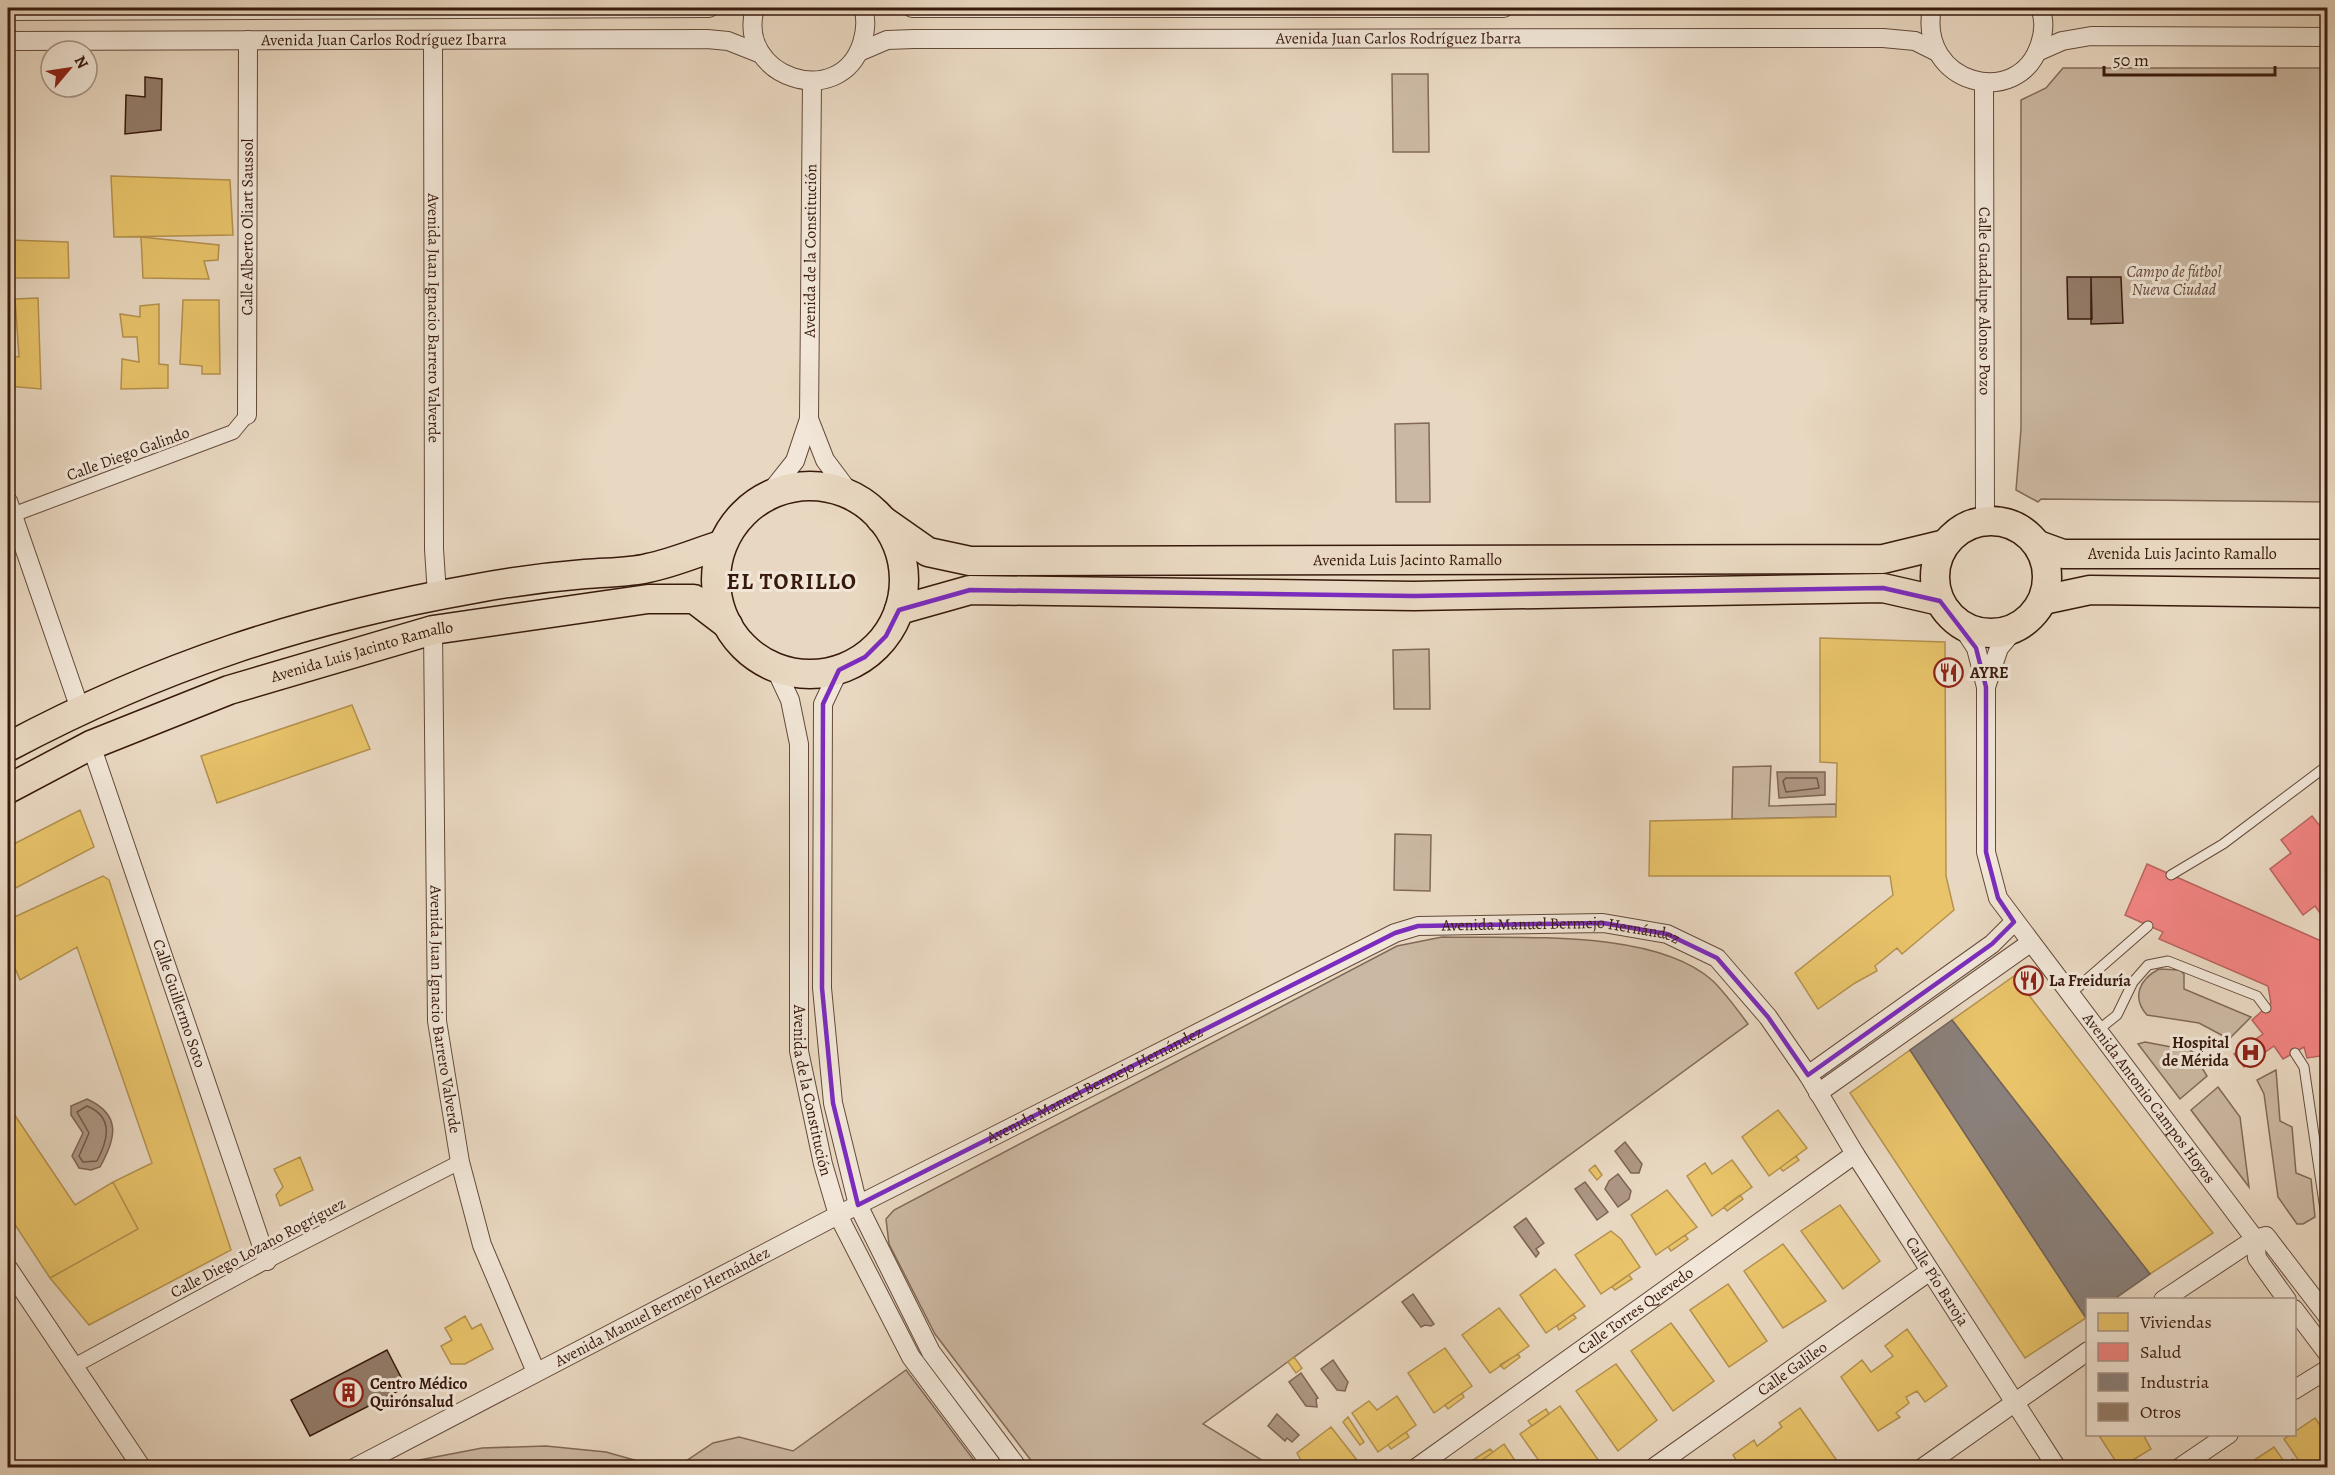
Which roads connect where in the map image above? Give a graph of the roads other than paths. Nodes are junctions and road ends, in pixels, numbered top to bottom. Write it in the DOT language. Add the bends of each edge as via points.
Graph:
graph roads {
  1 [pos="434,8"];
  2 [pos="709,8"];
  3 [pos="755,8"];
  4 [pos="863,8"];
  5 [pos="912,8"];
  6 [pos="1231,8"];
  7 [pos="1504,8"];
  8 [pos="1932,8"];
  9 [pos="2040,8"];
  10 [pos="251,9"];
  11 [pos="8,11"];
  12 [pos="2328,37"];
  13 [pos="8,40"];
  14 [pos="248,40"];
  15 [pos="432,40"];
  16 [pos="859,52"];
  17 [pos="1937,52"];
  18 [pos="2037,52"];
  19 [pos="761,54"];
  20 [pos="812,81"];
  21 [pos="1984,82"];
  22 [pos="248,415"];
  23 [pos="809,419"];
  24 [pos="768,495"];
  25 [pos="852,496"];
  26 [pos="10,508"];
  27 [pos="881,519"];
  28 [pos="1985,520"];
  29 [pos="722,544"];
  30 [pos="1945,544"];
  31 [pos="2038,545"];
  32 [pos="2328,554"];
  33 [pos="2328,593"];
  34 [pos="437,596"];
  35 [pos="2043,600"];
  36 [pos="1940,601"];
  37 [pos="900,610"];
  38 [pos="728,625"];
  39 [pos="1961,625"];
  40 [pos="2016,628"];
  41 [pos="433,630"];
  42 [pos="775,668"];
  43 [pos="839,670"];
  44 [pos="1986,687"];
  45 [pos="80,709"];
  46 [pos="92,745"];
  47 [pos="8,747"];
  48 [pos="2328,765"];
  49 [pos="8,789"];
  50 [pos="2171,875"];
  51 [pos="2014,922"];
  52 [pos="2148,926"];
  53 [pos="2030,943"];
  54 [pos="2069,994"];
  55 [pos="2266,1008"];
  56 [pos="2097,1031"];
  57 [pos="2295,1053"];
  58 [pos="1808,1075"];
  59 [pos="1818,1093"];
  60 [pos="1855,1154"];
  61 [pos="460,1162"];
  62 [pos="858,1205"];
  63 [pos="838,1215"];
  64 [pos="2328,1230"];
  65 [pos="2255,1239"];
  66 [pos="267,1261"];
  67 [pos="8,1268"];
  68 [pos="1930,1271"];
  69 [pos="2165,1298"];
  70 [pos="2286,1298"];
  71 [pos="2296,1310"];
  72 [pos="2328,1317"];
  73 [pos="2086,1352"];
  74 [pos="2328,1354"];
  75 [pos="74,1366"];
  76 [pos="2328,1369"];
  77 [pos="536,1372"];
  78 [pos="2296,1389"];
  79 [pos="2015,1401"];
  80 [pos="2226,1436"];
  81 [pos="139,1464"];
  82 [pos="354,1467"];
  83 [pos="994,1467"];
  84 [pos="1018,1467"];
  85 [pos="1416,1467"];
  86 [pos="1653,1467"];
  87 [pos="1922,1467"];
  88 [pos="2057,1467"];
  89 [pos="2179,1467"];
  1 -- 2 [label="street, Avenida Juan Carlos Rodríguez Ibarra"];
  1 -- 10 [label="street, Avenida Juan Carlos Rodríguez Ibarra"];
  3 -- 19 [label="street" via="753,34"];
  4 -- 16 [label="street" via="866,31"];
  5 -- 6 [label="street, Avenida Juan Carlos Rodríguez Ibarra"];
  6 -- 7 [label="street, Avenida Juan Carlos Rodríguez Ibarra"];
  8 -- 17 [label="street" via="1930,26"];
  9 -- 18 [label="street" via="2044,31"];
  10 -- 11 [label="street, Avenida Juan Carlos Rodríguez Ibarra"];
  12 -- 18 [label="street" via="2091,36 2062,40"];
  13 -- 14 [label="street, Avenida Juan Carlos Rodríguez Ibarra"];
  14 -- 15 [label="street, Avenida Juan Carlos Rodríguez Ibarra"];
  14 -- 22 [label="street, Calle Alberto Oliart Saussol"];
  15 -- 19 [label="street, Avenida Juan Carlos Rodríguez Ibarra" via="707,39 728,41"];
  15 -- 34 [label="street, Avenida Juan Ignacio Barrero Valverde"];
  16 -- 17 [label="street, Avenida Juan Carlos Rodríguez Ibarra" via="887,40 914,39 1882,38 1915,41"];
  16 -- 20 [label="street" via="848,67 831,77"];
  17 -- 21 [label="street" via="1951,70"];
  18 -- 21 [label="street" via="2017,74 2001,81"];
  19 -- 20 [label="street" via="777,71 794,79"];
  20 -- 23 [label="street, Avenida de la Constitución"];
  21 -- 28 [label="street, Calle Guadalupe Alonso Pozo"];
  22 -- 26 [label="street, Calle Diego Galindo" via="233,432"];
  23 -- 24 [label="street, Avenida de la Constitución" via="795,461"];
  23 -- 25 [label="street, Avenida de la Constitución" via="825,460"];
  24 -- 25 [label="main road" via="794,487 824,486"];
  24 -- 29 [label="main road" via="740,516"];
  25 -- 27 [label="main road"];
  26 -- 45 [label="street"];
  27 -- 30 [label="main road, Avenida Luis Jacinto Ramallo" via="928,552 970,561 1883,559"];
  27 -- 37 [label="main road" via="898,547 904,579"];
  28 -- 30 [label="main road" via="1958,531"];
  28 -- 31 [label="main road" via="2003,521 2023,530"];
  29 -- 34 [label="main road" via="648,568 546,578"];
  29 -- 38 [label="main road" via="715,590"];
  30 -- 36 [label="main road" via="1935,577"];
  31 -- 32 [label="main road, Avenida Luis Jacinto Ramallo" via="2063,554"];
  31 -- 35 [label="main road" via="2048,571"];
  33 -- 35 [label="main road" via="2090,590"];
  34 -- 45 [label="main road" via="274,634"];
  35 -- 40 [label="main road"];
  36 -- 37 [label="main road" via="1883,588 1517,594 970,590"];
  36 -- 39 [label="main road"];
  37 -- 43 [label="main road" via="886,636 866,657"];
  38 -- 41 [label="main road, Avenida Luis Jacinto Ramallo" via="694,599 648,599"];
  38 -- 42 [label="main road" via="748,651"];
  39 -- 40 [label="main road" via="1993,634"];
  39 -- 44 [label="street, Avenida Antonio Campos Hoyos" via="1976,648"];
  40 -- 44 [label="street, Avenida Antonio Campos Hoyos" via="1999,648"];
  41 -- 46 [label="main road, Avenida Luis Jacinto Ramallo" via="229,690"];
  41 -- 61 [label="street, Avenida Juan Ignacio Barrero Valverde" via="437,1021"];
  42 -- 43 [label="main road" via="818,675"];
  42 -- 63 [label="street, Avenida de la Constitución" via="790,700 799,744 799,1051"];
  43 -- 62 [label="street, Avenida de la Constitución" via="823,704 822,988 833,1103"];
  44 -- 51 [label="street, Avenida Antonio Campos Hoyos" via="1986,852 1998,898"];
  45 -- 47 [label="main road"];
  46 -- 49 [label="main road, Avenida Luis Jacinto Ramallo"];
  46 -- 66 [label="street, Calle Guillermo Soto"];
  48 -- 50 [label="lane" via="2223,844"];
  51 -- 53 [label="street, Avenida Antonio Campos Hoyos"];
  51 -- 58 [label="street" via="1992,944"];
  52 -- 54 [label="lane"];
  53 -- 54 [label="street, Avenida Antonio Campos Hoyos"];
  53 -- 59 [label="street"];
  54 -- 56 [label="street, Avenida Antonio Campos Hoyos"];
  55 -- 56 [label="lane" via="2257,996 2168,962 2148,965 2133,982 2117,1015"];
  56 -- 65 [label="street, Avenida Antonio Campos Hoyos"];
  57 -- 64 [label="lane" via="2304,1067"];
  58 -- 59 [label="street, Avenida Manuel Bermejo Hernández"];
  58 -- 62 [label="street, Avenida Manuel Bermejo Hernández" via="1768,1017 1717,958 1668,934 1603,923 1418,926 1395,933"];
  59 -- 60 [label="street, Calle Pío Baroja"];
  60 -- 68 [label="street, Calle Pío Baroja"];
  60 -- 85 [label="street, Calle Torres Quevedo"];
  61 -- 66 [label="street, Calle Diego Lozano Rogríguez"];
  61 -- 77 [label="street, Avenida Juan Ignacio Barrero Valverde" via="482,1245"];
  62 -- 63 [label="street, Avenida Manuel Bermejo Hernández"];
  62 -- 84 [label="street, Avenida de la Constitución" via="931,1352"];
  63 -- 77 [label="street, Avenida Manuel Bermejo Hernández"];
  63 -- 83 [label="street, Avenida de la Constitución" via="911,1357"];
  65 -- 69 [label="street"];
  65 -- 70 [label="street, Avenida Antonio Campos Hoyos" via="2256,1258"];
  65 -- 72 [label="street, Avenida Antonio Campos Hoyos" via="2266,1236"];
  66 -- 75 [label="street, Calle Diego Lozano Rogríguez"];
  67 -- 75 [label="street"];
  68 -- 79 [label="street, Calle Pío Baroja"];
  68 -- 86 [label="street, Calle Galileo"];
  71 -- 74 [label="street"];
  73 -- 79 [label="street"];
  75 -- 81 [label="street"];
  76 -- 78 [label="street"];
  77 -- 82 [label="street, Avenida Manuel Bermejo Hernández"];
  79 -- 87 [label="street"];
  79 -- 88 [label="street, Calle Pío Baroja"];
  80 -- 89 [label="street"];
}
